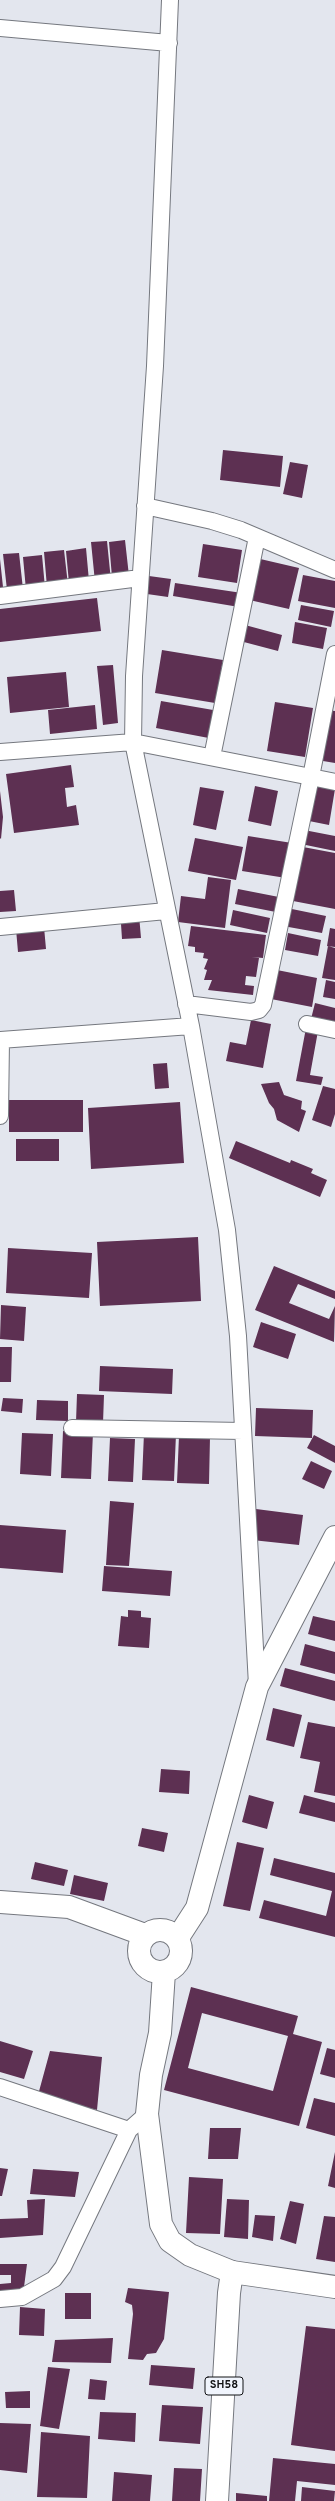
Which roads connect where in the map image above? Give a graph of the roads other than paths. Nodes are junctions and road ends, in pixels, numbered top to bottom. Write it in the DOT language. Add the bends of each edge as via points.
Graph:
graph roads {
  1 [pos="170,0"];
  2 [pos="0,28"];
  3 [pos="169,43"];
  4 [pos="145,506"];
  5 [pos="257,537"];
  6 [pos="335,570"];
  7 [pos="140,578"];
  8 [pos="0,596"];
  9 [pos="335,654"];
  10 [pos="133,742"];
  11 [pos="0,752"];
  12 [pos="212,757"];
  13 [pos="311,776"];
  14 [pos="335,782"];
  15 [pos="166,911"];
  16 [pos="0,927"];
  17 [pos="186,1004"];
  18 [pos="307,1024"];
  19 [pos="191,1026"];
  20 [pos="335,1030"];
  21 [pos="1,1040"];
  22 [pos="0,1116"];
  23 [pos="72,1428"];
  24 [pos="243,1431"];
  25 [pos="335,1537"];
  26 [pos="257,1687"];
  27 [pos="0,1902"];
  28 [pos="145,1935"];
  29 [pos="177,1939"];
  30 [pos="164,1972"];
  31 [pos="0,2087"];
  32 [pos="147,2114"];
  33 [pos="129,2130"];
  34 [pos="232,2272"];
  35 [pos="335,2287"];
  36 [pos="0,2299"];
  37 [pos="217,2501"];
  1 -- 3 [label="street"];
  2 -- 3 [label="street"];
  3 -- 4 [label="street" via="155,366"];
  4 -- 5 [label="street" via="212,521"];
  4 -- 7 [label="street"];
  5 -- 6 [label="street"];
  5 -- 12 [label="street"];
  7 -- 8 [label="street"];
  7 -- 10 [label="street"];
  9 -- 13 [label="street"];
  10 -- 11 [label="street"];
  10 -- 12 [label="street"];
  10 -- 15 [label="street"];
  12 -- 13 [label="street"];
  13 -- 14 [label="street"];
  13 -- 17 [label="street" via="263,1005 259,1010 251,1012"];
  15 -- 16 [label="street"];
  15 -- 17 [label="street"];
  17 -- 19 [label="street"];
  18 -- 20 [label="street"];
  19 -- 21 [label="street"];
  19 -- 24 [label="street" via="227,1230 238,1336"];
  21 -- 22 [label="street"];
  23 -- 24 [label="street"];
  24 -- 26 [label="street"];
  25 -- 26 [label="main road"];
  26 -- 29 [label="main road" via="197,1908"];
  27 -- 28 [label="main road" via="69,1907"];
  28 -- 29 [label="main road" via="160,1929 173,1934"];
  28 -- 30 [label="main road" via="139,1945 140,1960 150,1970"];
  29 -- 30 [label="main road" via="181,1951 180,1958"];
  30 -- 32 [label="main road" via="160,2033 151,2075"];
  31 -- 33 [label="street"];
  32 -- 33 [label="street"];
  32 -- 34 [label="main road" via="156,2199 161,2224 170,2242 190,2255"];
  33 -- 36 [label="street" via="63,2267 54,2279 22,2297"];
  34 -- 35 [label="main road"];
  34 -- 37 [label="main road, SH58"];
}
